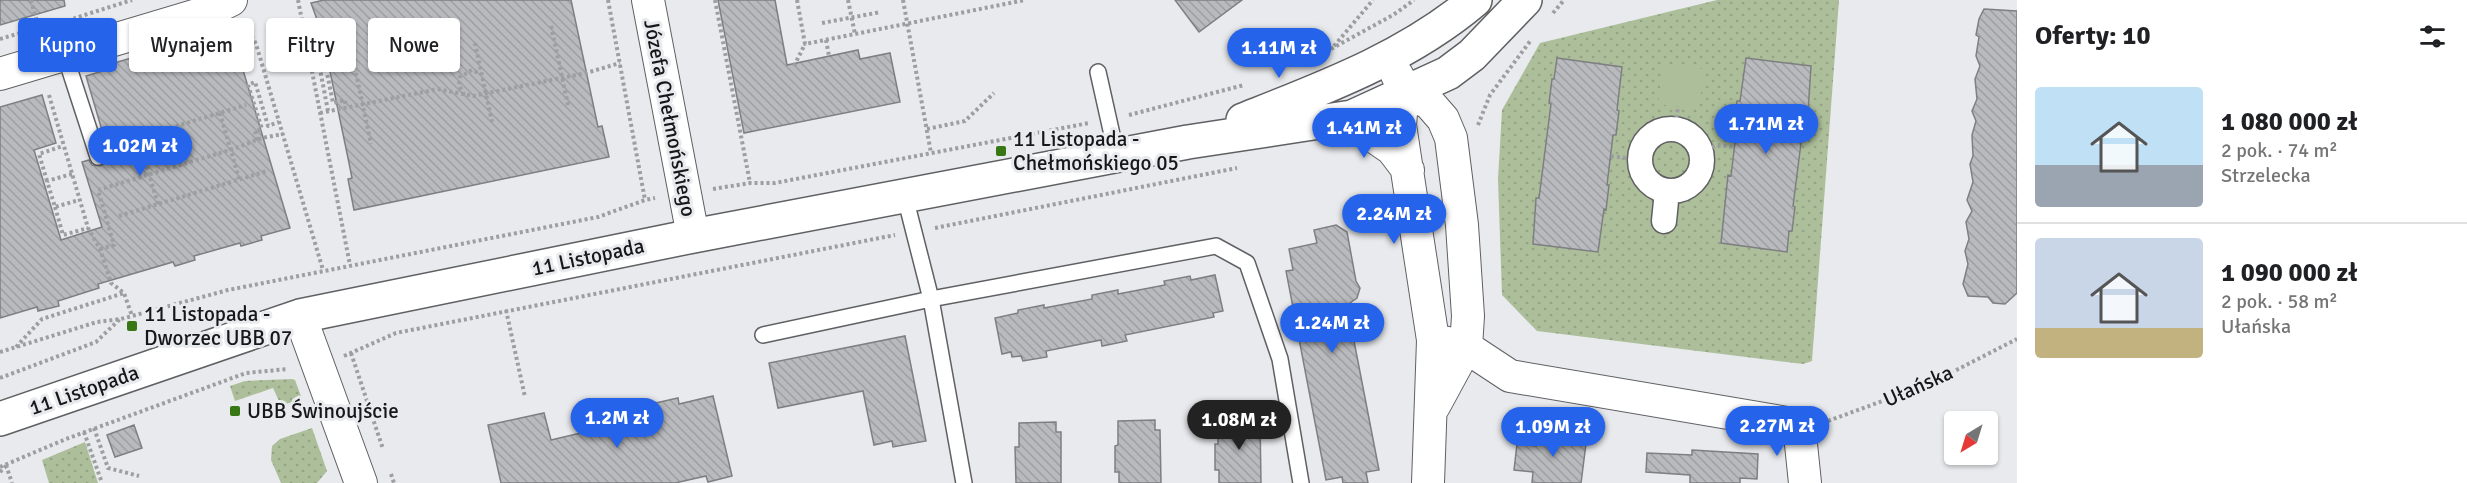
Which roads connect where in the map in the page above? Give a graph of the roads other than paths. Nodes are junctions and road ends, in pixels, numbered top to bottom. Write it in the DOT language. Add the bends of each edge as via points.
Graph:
graph roads {
  1 [pos="648,0"];
  2 [pos="1475,0"];
  3 [pos="1525,0"];
  4 [pos="237,9"];
  5 [pos="117,32"];
  6 [pos="1472,54"];
  7 [pos="1388,58"];
  8 [pos="18,65"];
  9 [pos="71,72"];
  10 [pos="1098,72"];
  11 [pos="0,74"];
  12 [pos="1407,93"];
  13 [pos="1347,118"];
  14 [pos="1451,138"];
  15 [pos="1188,142"];
  16 [pos="98,157"];
  17 [pos="1117,157"];
  18 [pos="1408,170"];
  19 [pos="1667,191"];
  20 [pos="905,197"];
  21 [pos="1664,222"];
  22 [pos="693,236"];
  23 [pos="931,299"];
  24 [pos="300,316"];
  25 [pos="763,335"];
  26 [pos="1433,340"];
  27 [pos="1466,347"];
  28 [pos="1431,412"];
  29 [pos="0,419"];
  30 [pos="361,483"];
  31 [pos="964,483"];
  32 [pos="1301,483"];
  33 [pos="1428,483"];
  34 [pos="1805,483"];
  1 -- 22 [label="street, Józefa Chełmońskiego"];
  2 -- 7 [label="street, 11 Listopada" via="1451,21"];
  3 -- 6 [label="street, 11 Listopada"];
  4 -- 5 [label="street"];
  6 -- 12 [label="street, 11 Listopada" via="1448,73"];
  6 -- 14 [label="street" via="1450,99"];
  7 -- 12 [label="street"];
  7 -- 15 [label="street, 11 Listopada" via="1332,85"];
  8 -- 11 [label="street"];
  9 -- 16 [label="lane"];
  10 -- 17 [label="lane"];
  12 -- 13 [label="street, 11 Listopada"];
  12 -- 14 [label="street" via="1437,110"];
  12 -- 18 [label="street" via="1400,125"];
  13 -- 15 [label="street, 11 Listopada"];
  13 -- 18 [label="street" via="1392,149"];
  14 -- 27 [label="street" via="1462,225 1468,316"];
  15 -- 17 [label="street, 11 Listopada"];
  17 -- 20 [label="street, 11 Listopada"];
  18 -- 26 [label="street"];
  19 -- 19 [label="street" via="1681,189 1696,178 1701,166 1701,152 1690,136 1675,130 1653,135 1644,145 1641,160 1650,182"];
  19 -- 21 [label="street"];
  20 -- 22 [label="street, 11 Listopada"];
  20 -- 23 [label="lane"];
  22 -- 24 [label="street, 11 Listopada"];
  23 -- 25 [label="lane"];
  23 -- 31 [label="lane"];
  23 -- 32 [label="lane" via="1216,246 1247,263 1251,273 1280,359"];
  24 -- 29 [label="street, 11 Listopada"];
  24 -- 30 [label="street"];
  26 -- 27 [label="street"];
  26 -- 28 [label="street"];
  27 -- 28 [label="street"];
  27 -- 34 [label="street" via="1510,376 1799,426"];
  28 -- 33 [label="street"];
}
